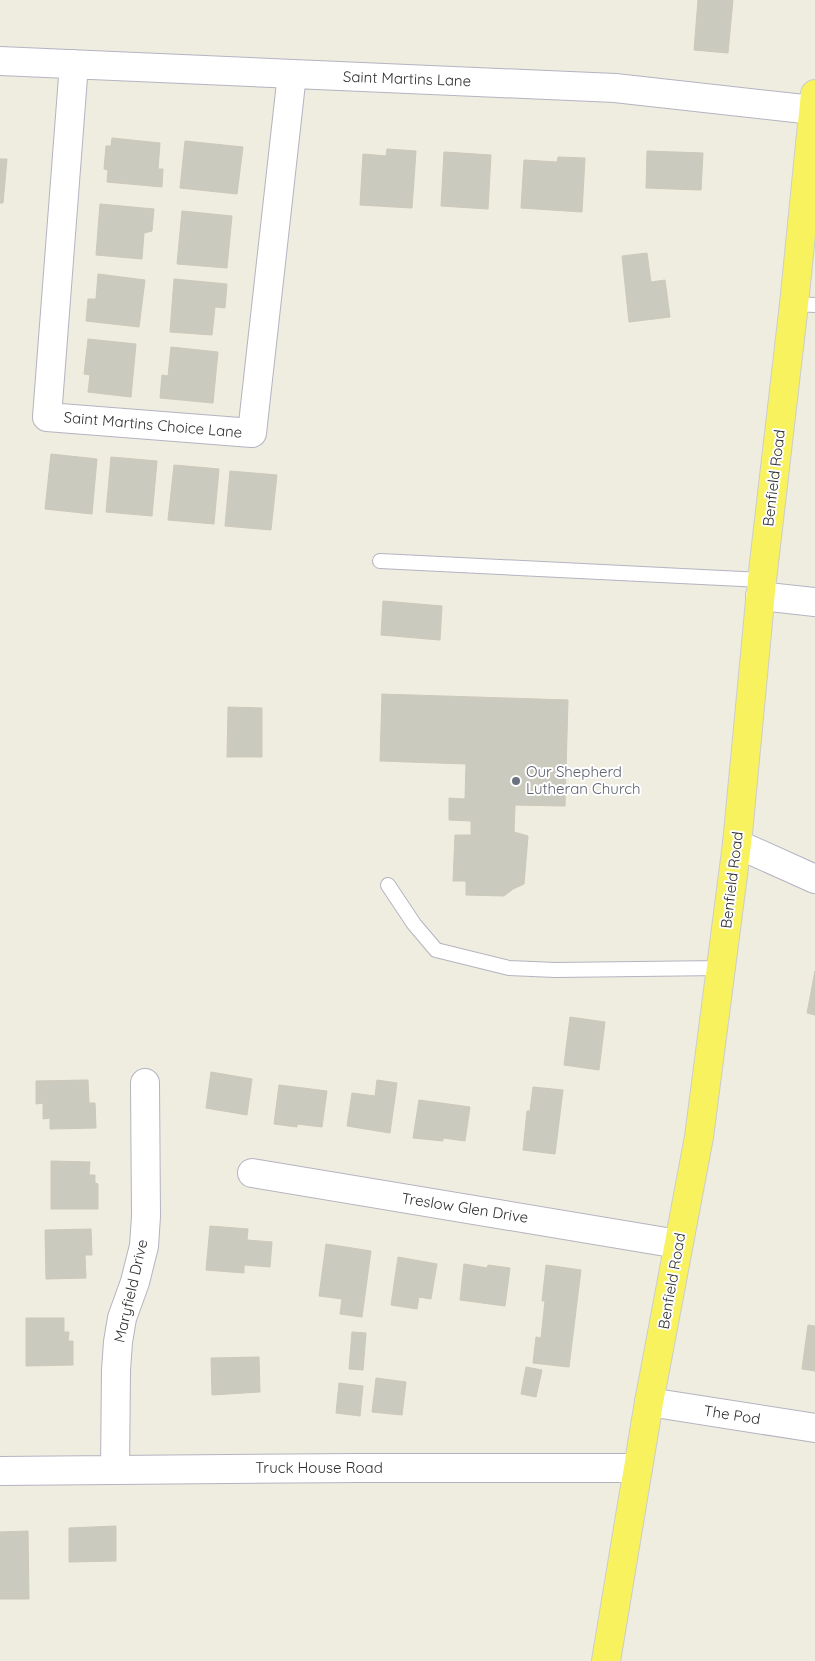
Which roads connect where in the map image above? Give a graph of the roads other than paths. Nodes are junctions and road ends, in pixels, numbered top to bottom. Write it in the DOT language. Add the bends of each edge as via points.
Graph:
graph roads {
  1 [pos="0,61"];
  2 [pos="74,64"];
  3 [pos="292,74"];
  4 [pos="814,101"];
  5 [pos="804,305"];
  6 [pos="380,561"];
  7 [pos="761,588"];
  8 [pos="815,602"];
  9 [pos="737,844"];
  10 [pos="815,879"];
  11 [pos="388,885"];
  12 [pos="721,968"];
  13 [pos="145,1083"];
  14 [pos="252,1173"];
  15 [pos="678,1244"];
  16 [pos="650,1402"];
  17 [pos="815,1428"];
  18 [pos="638,1468"];
  19 [pos="115,1470"];
  20 [pos="0,1471"];
  21 [pos="606,1661"];
  1 -- 2 [label="street, Saint Martins Lane"];
  2 -- 3 [label="street, Saint Martins Lane"];
  2 -- 3 [label="street, Saint Martins Choice Lane" via="47,417 252,434"];
  3 -- 4 [label="street, Saint Martins Lane" via="615,88"];
  4 -- 5 [label="main road, Benfield Road"];
  5 -- 7 [label="main road, Benfield Road"];
  6 -- 7 [label="lane"];
  7 -- 8 [label="street"];
  7 -- 9 [label="main road, Benfield Road"];
  9 -- 10 [label="street"];
  9 -- 12 [label="main road, Benfield Road"];
  11 -- 12 [label="lane" via="436,950 509,968"];
  12 -- 15 [label="main road, Benfield Road" via="699,1137"];
  13 -- 19 [label="street, Maryfield Drive" via="145,1233 118,1342"];
  14 -- 15 [label="street, Treslow Glen Drive"];
  15 -- 16 [label="main road, Benfield Road"];
  16 -- 17 [label="street, The Pod"];
  16 -- 18 [label="main road, Benfield Road"];
  18 -- 19 [label="street, Truck House Road"];
  18 -- 21 [label="main road, Benfield Road"];
  19 -- 20 [label="street, Truck House Road"];
}
